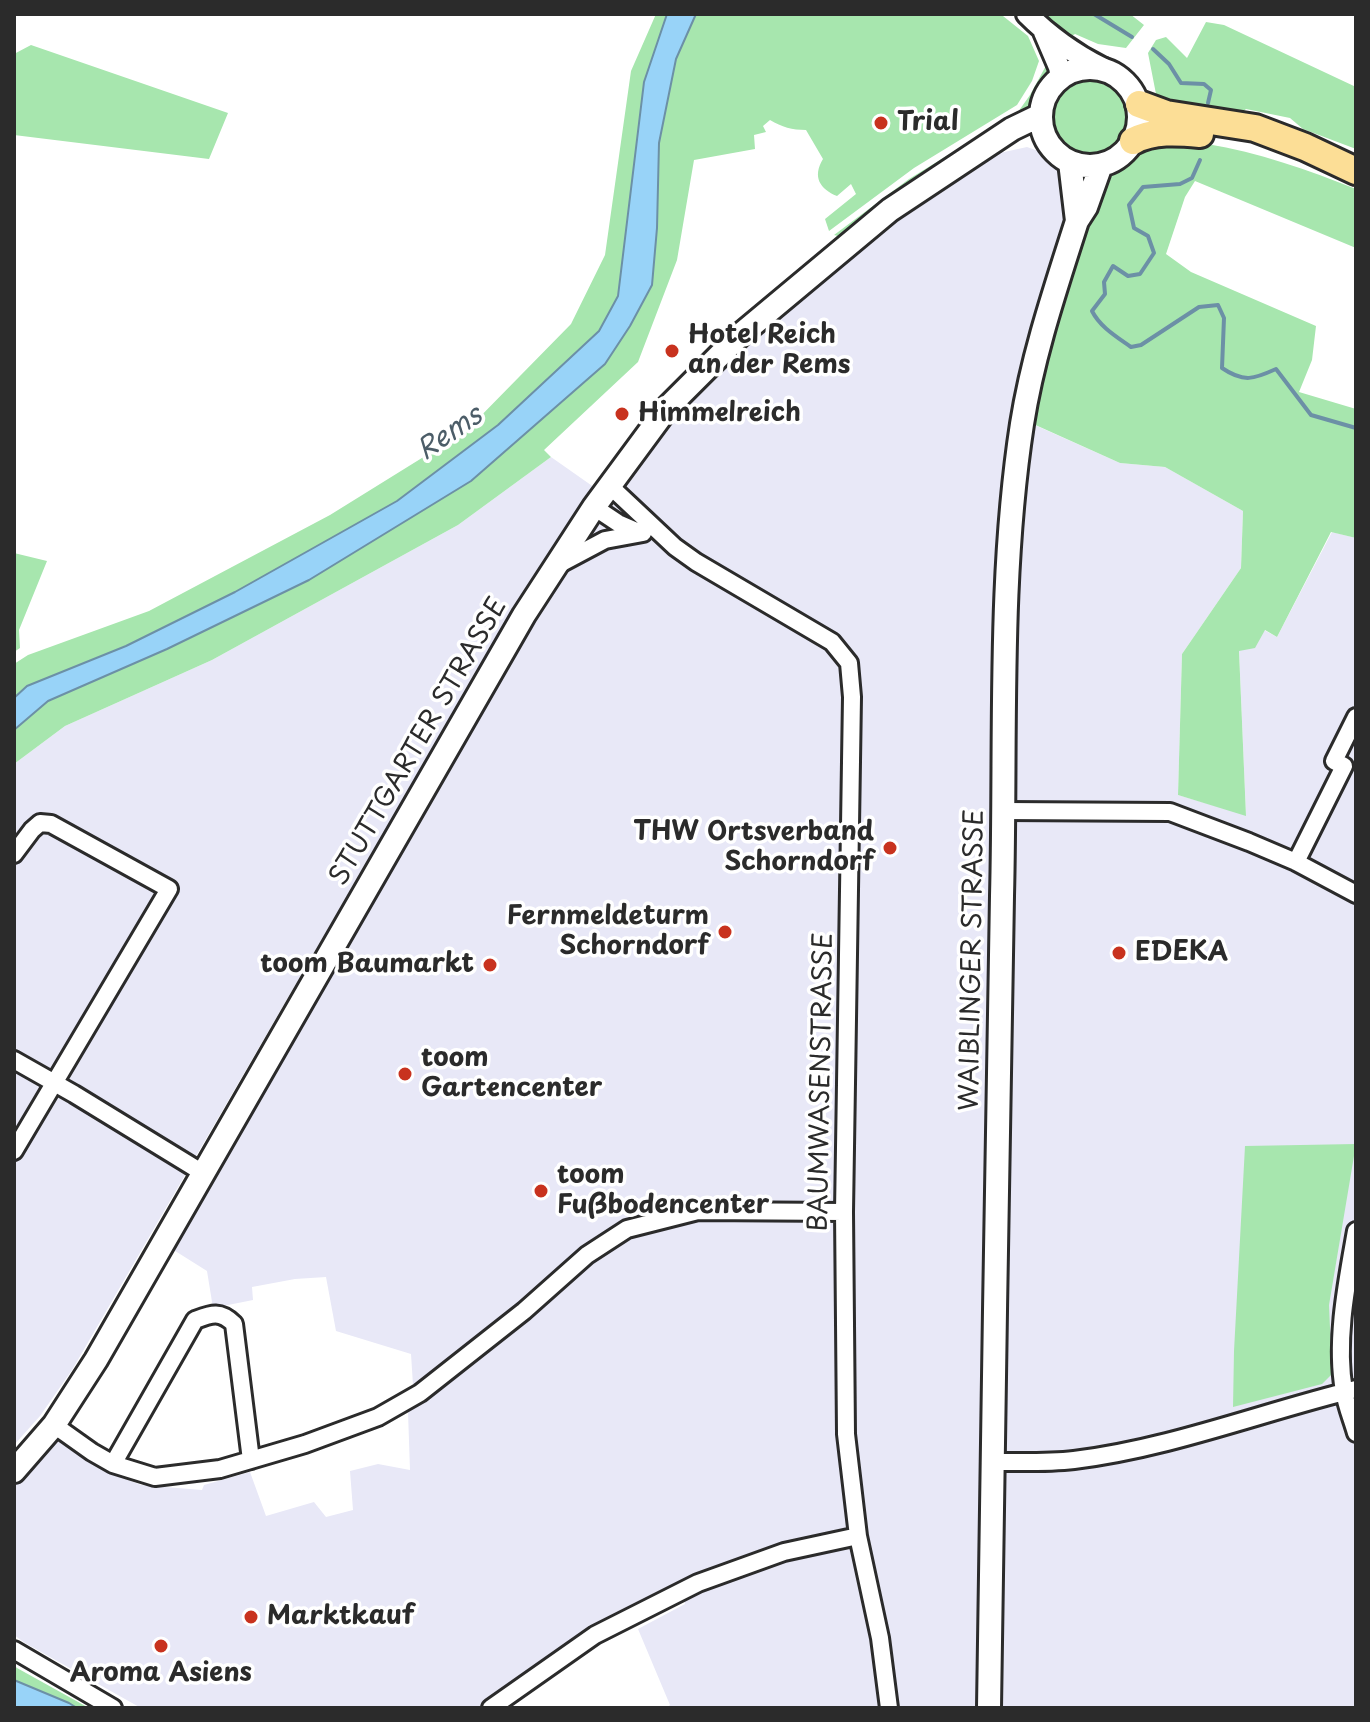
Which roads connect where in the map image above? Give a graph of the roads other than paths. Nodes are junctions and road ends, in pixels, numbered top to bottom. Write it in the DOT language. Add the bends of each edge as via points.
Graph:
graph roads {
  1 [pos="1035,21"];
  2 [pos="1102,68"];
  3 [pos="1061,77"];
  4 [pos="1139,104"];
  5 [pos="1041,115"];
  6 [pos="1133,141"];
  7 [pos="1048,143"];
  8 [pos="993,144"];
  9 [pos="1070,162"];
  10 [pos="1101,165"];
  11 [pos="1354,170"];
  12 [pos="1077,221"];
  13 [pos="609,485"];
  14 [pos="594,507"];
  15 [pos="643,533"];
  16 [pos="675,547"];
  17 [pos="553,568"];
  18 [pos="1356,717"];
  19 [pos="1004,811"];
  20 [pos="14,854"];
  21 [pos="1296,862"];
  22 [pos="1356,894"];
  23 [pos="14,1060"];
  24 [pos="54,1083"];
  25 [pos="14,1151"];
  26 [pos="203,1173"];
  27 [pos="844,1212"];
  28 [pos="1356,1231"];
  29 [pos="1350,1391"];
  30 [pos="54,1425"];
  31 [pos="1356,1433"];
  32 [pos="251,1460"];
  33 [pos="994,1462"];
  34 [pos="113,1464"];
  35 [pos="14,1471"];
  36 [pos="858,1536"];
  37 [pos="14,1650"];
  38 [pos="113,1708"];
  39 [pos="491,1708"];
  40 [pos="889,1708"];
  41 [pos="989,1708"];
  1 -- 2 [label="street"];
  1 -- 3 [label="street"];
  2 -- 3 [label="main road" via="1074,70"];
  2 -- 4 [label="main road" via="1127,82"];
  3 -- 5 [label="main road" via="1043,101"];
  4 -- 6 [label="main road"];
  4 -- 11 [label="highway" via="1166,114 1255,128"];
  5 -- 7 [label="main road"];
  5 -- 8 [label="main road, STUTTGARTER STRASSE"];
  6 -- 10 [label="main road" via="1119,157"];
  6 -- 11 [label="highway" via="1160,132 1208,135 1252,143 1320,167"];
  7 -- 8 [label="main road, STUTTGARTER STRASSE"];
  7 -- 9 [label="main road"];
  8 -- 13 [label="main road, STUTTGARTER STRASSE" via="890,210 739,336 667,408"];
  9 -- 10 [label="main road"];
  9 -- 12 [label="main road, WAIBLINGER STRASSE"];
  10 -- 12 [label="main road, WAIBLINGER STRASSE"];
  12 -- 19 [label="main road, WAIBLINGER STRASSE" via="1031,382 1013,491"];
  13 -- 14 [label="main road, STUTTGARTER STRASSE"];
  13 -- 16 [label="street, BAUMWASENSTRASSE"];
  14 -- 15 [label="street, BAUMWASENSTRASSE"];
  14 -- 17 [label="main road, STUTTGARTER STRASSE"];
  15 -- 16 [label="street, BAUMWASENSTRASSE"];
  15 -- 17 [label="street" via="605,540"];
  16 -- 27 [label="street, BAUMWASENSTRASSE" via="832,642 849,663"];
  17 -- 26 [label="main road, STUTTGARTER STRASSE"];
  18 -- 21 [label="street" via="1334,761 1344,766"];
  19 -- 21 [label="street" via="1170,812"];
  19 -- 33 [label="main road, WAIBLINGER STRASSE"];
  20 -- 24 [label="street" via="40,823 51,824 169,889"];
  21 -- 22 [label="street"];
  23 -- 24 [label="street"];
  24 -- 25 [label="street"];
  24 -- 26 [label="street"];
  26 -- 30 [label="main road, STUTTGARTER STRASSE"];
  27 -- 32 [label="street" via="698,1211 627,1229 587,1255 420,1393 378,1417"];
  27 -- 36 [label="street, BAUMWASENSTRASSE" via="846,1434"];
  28 -- 29 [label="street" via="1341,1363"];
  29 -- 31 [label="street"];
  29 -- 33 [label="street" via="1178,1439 1091,1457"];
  30 -- 34 [label="street"];
  30 -- 35 [label="main road, STUTTGARTER STRASSE"];
  32 -- 34 [label="street" via="155,1477"];
  32 -- 34 [label="street" via="234,1324 213,1313 195,1320"];
  33 -- 41 [label="main road, WAIBLINGER STRASSE"];
  36 -- 39 [label="street" via="784,1552 698,1583 595,1635"];
  36 -- 40 [label="street, BAUMWASENSTRASSE"];
  37 -- 38 [label="street"];
}
